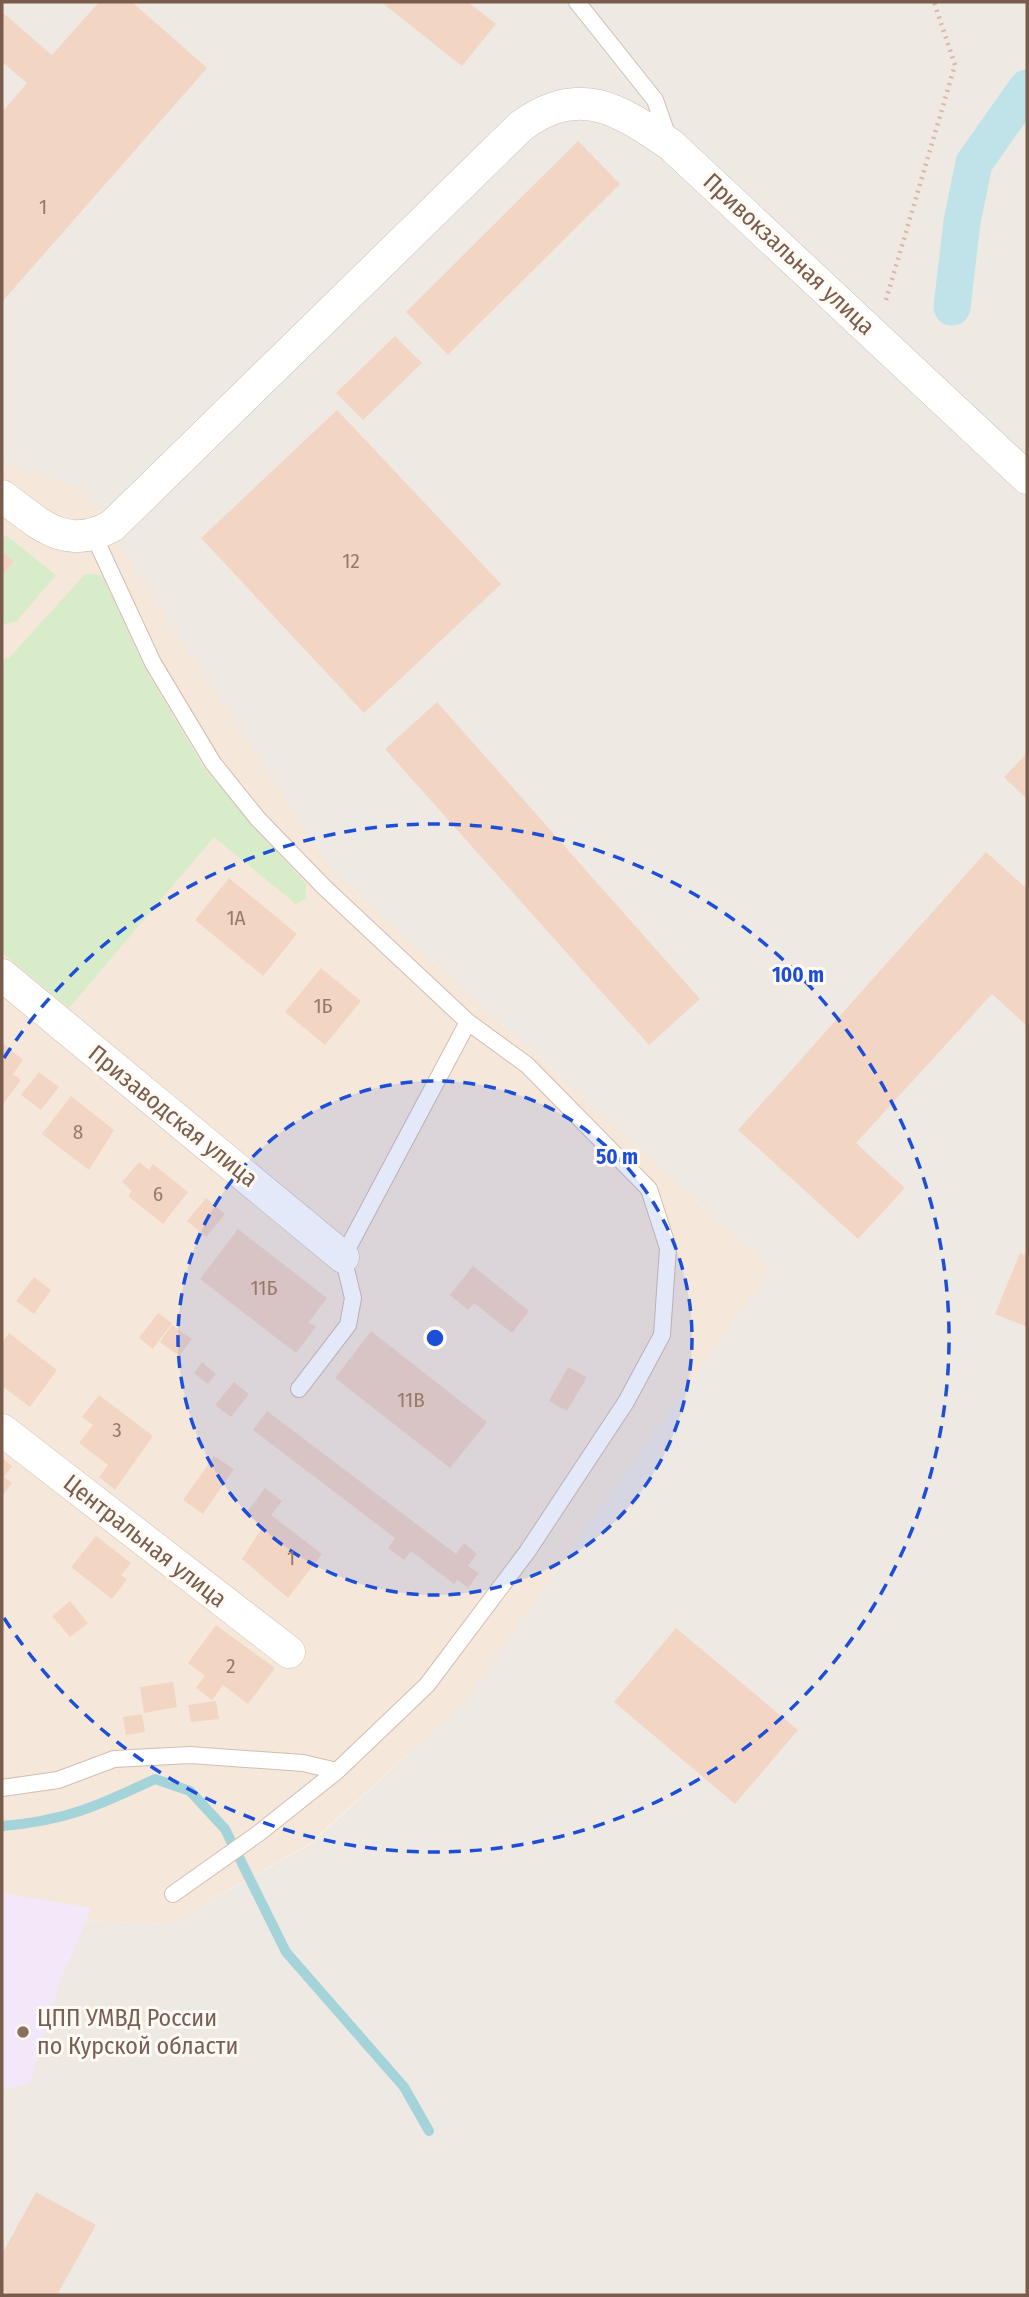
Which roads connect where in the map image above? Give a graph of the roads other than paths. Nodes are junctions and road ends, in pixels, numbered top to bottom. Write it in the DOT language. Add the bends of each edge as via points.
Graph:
graph roads {
  1 [pos="577,2"];
  2 [pos="671,145"];
  3 [pos="1027,478"];
  4 [pos="2,496"];
  5 [pos="94,536"];
  6 [pos="2,975"];
  7 [pos="468,1022"];
  8 [pos="344,1257"];
  9 [pos="299,1389"];
  10 [pos="2,1430"];
  11 [pos="289,1652"];
  12 [pos="337,1771"];
  13 [pos="2,1788"];
  14 [pos="173,1894"];
  1 -- 2 [label="lane" via="656,100"];
  2 -- 3 [label="street, Привокзальная улица"];
  2 -- 5 [label="street, Привокзальная улица" via="625,114 588,103 542,111 163,479 112,526"];
  4 -- 5 [label="street" via="55,533 74,538"];
  5 -- 7 [label="lane" via="153,663 213,763 258,819 324,887"];
  6 -- 8 [label="street, Призаводская улица"];
  7 -- 8 [label="lane"];
  7 -- 12 [label="lane" via="527,1065 649,1189 668,1248 662,1335 626,1402 527,1552 427,1685"];
  8 -- 9 [label="lane" via="353,1298 348,1325"];
  10 -- 11 [label="street, Центральная улица"];
  12 -- 13 [label="lane" via="303,1763 190,1755 127,1758 58,1780"];
  12 -- 14 [label="lane"];
}
